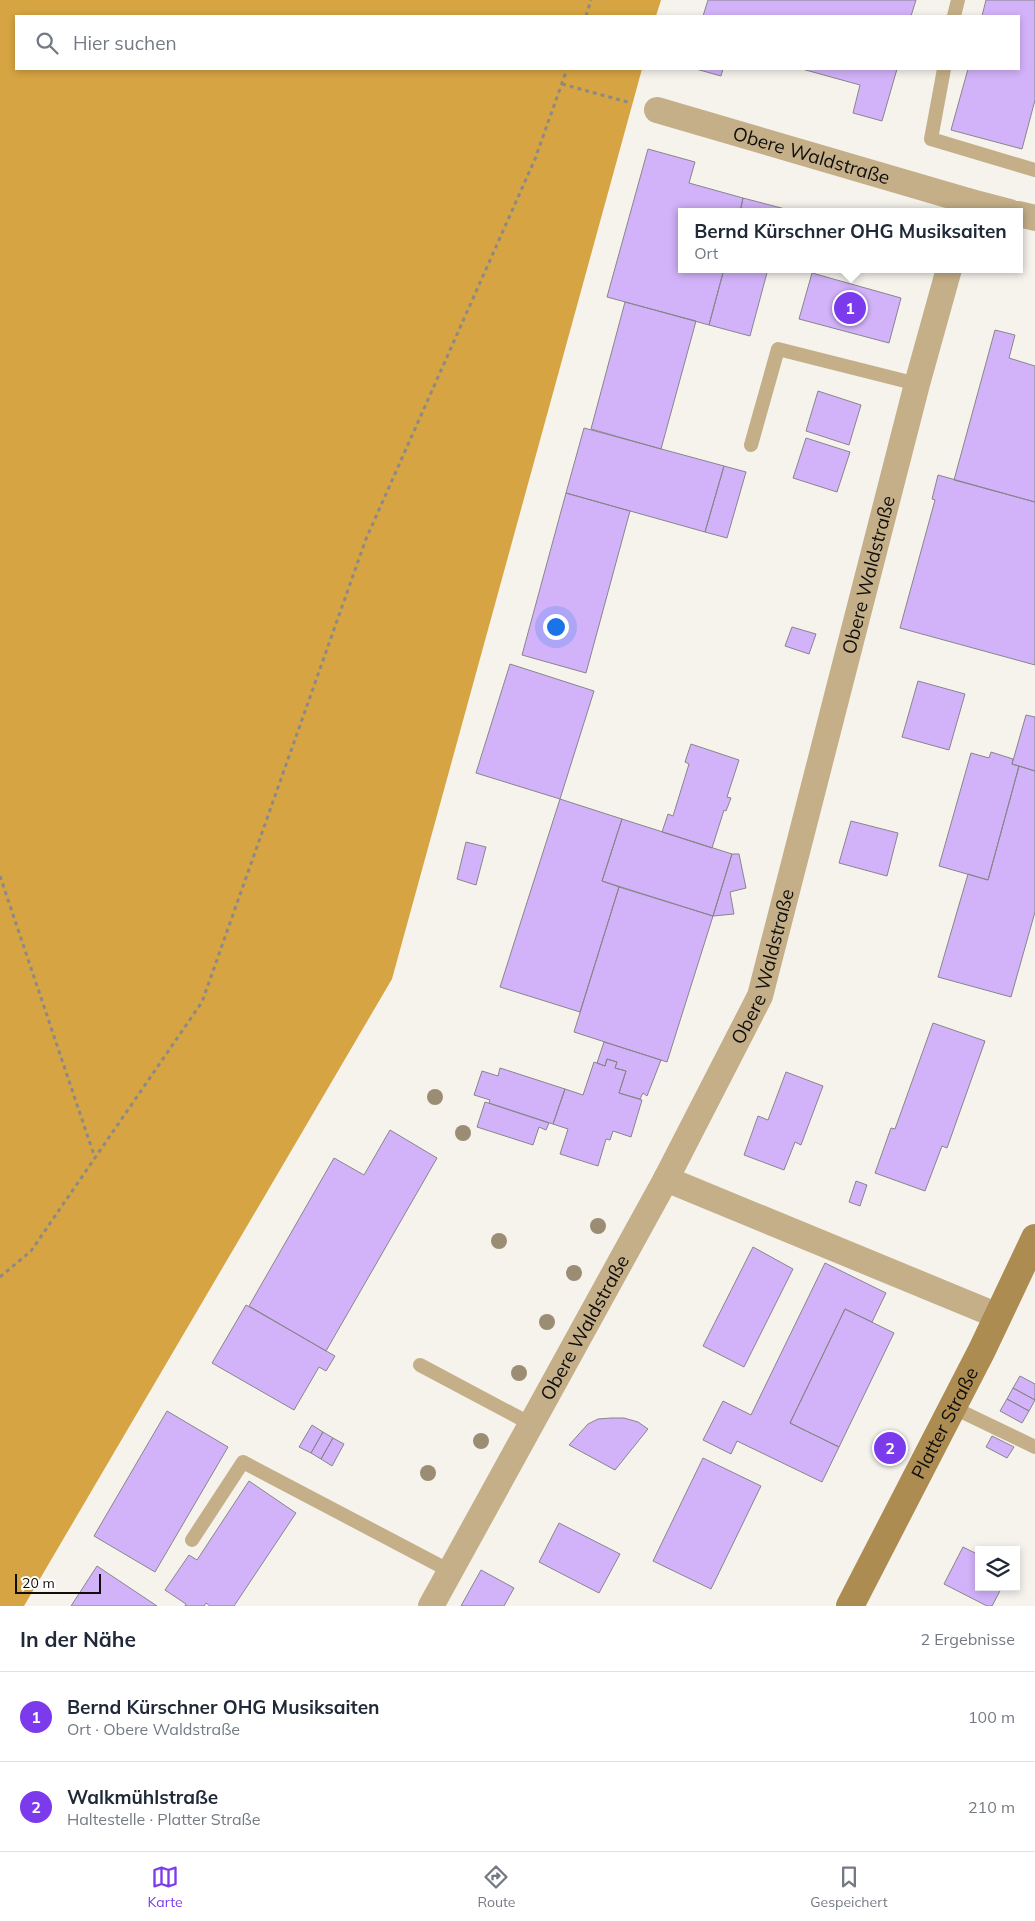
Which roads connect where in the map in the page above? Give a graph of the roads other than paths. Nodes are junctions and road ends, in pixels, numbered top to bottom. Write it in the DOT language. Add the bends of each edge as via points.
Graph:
graph roads {
  1 [pos="958,0"];
  2 [pos="954,15"];
  3 [pos="944,70"];
  4 [pos="657,110"];
  5 [pos="1035,170"];
  6 [pos="966,206"];
  7 [pos="981,208"];
  8 [pos="948,273"];
  9 [pos="917,384"];
  10 [pos="751,445"];
  11 [pos="666,1179"];
  12 [pos="1035,1238"];
  13 [pos="998,1316"];
  14 [pos="420,1365"];
  15 [pos="952,1406"];
  16 [pos="531,1424"];
  17 [pos="1035,1447"];
  18 [pos="192,1540"];
  19 [pos="450,1571"];
  20 [pos="431,1606"];
  21 [pos="850,1606"];
  1 -- 2 [label="lane"];
  3 -- 5 [label="lane" via="931,139"];
  4 -- 6 [label="street, Obere Waldstraße"];
  6 -- 7 [label="street, Obere Waldstraße"];
  8 -- 9 [label="street, Obere Waldstraße"];
  9 -- 10 [label="lane" via="778,349"];
  9 -- 11 [label="street, Obere Waldstraße" via="760,996"];
  11 -- 13 [label="street"];
  11 -- 16 [label="street, Obere Waldstraße"];
  12 -- 13 [label="main road, Platter Straße"];
  13 -- 15 [label="main road, Platter Straße"];
  14 -- 16 [label="lane"];
  15 -- 17 [label="lane"];
  15 -- 21 [label="main road, Platter Straße"];
  16 -- 19 [label="street, Obere Waldstraße"];
  18 -- 19 [label="lane" via="242,1462"];
  19 -- 20 [label="street, Obere Waldstraße"];
}
